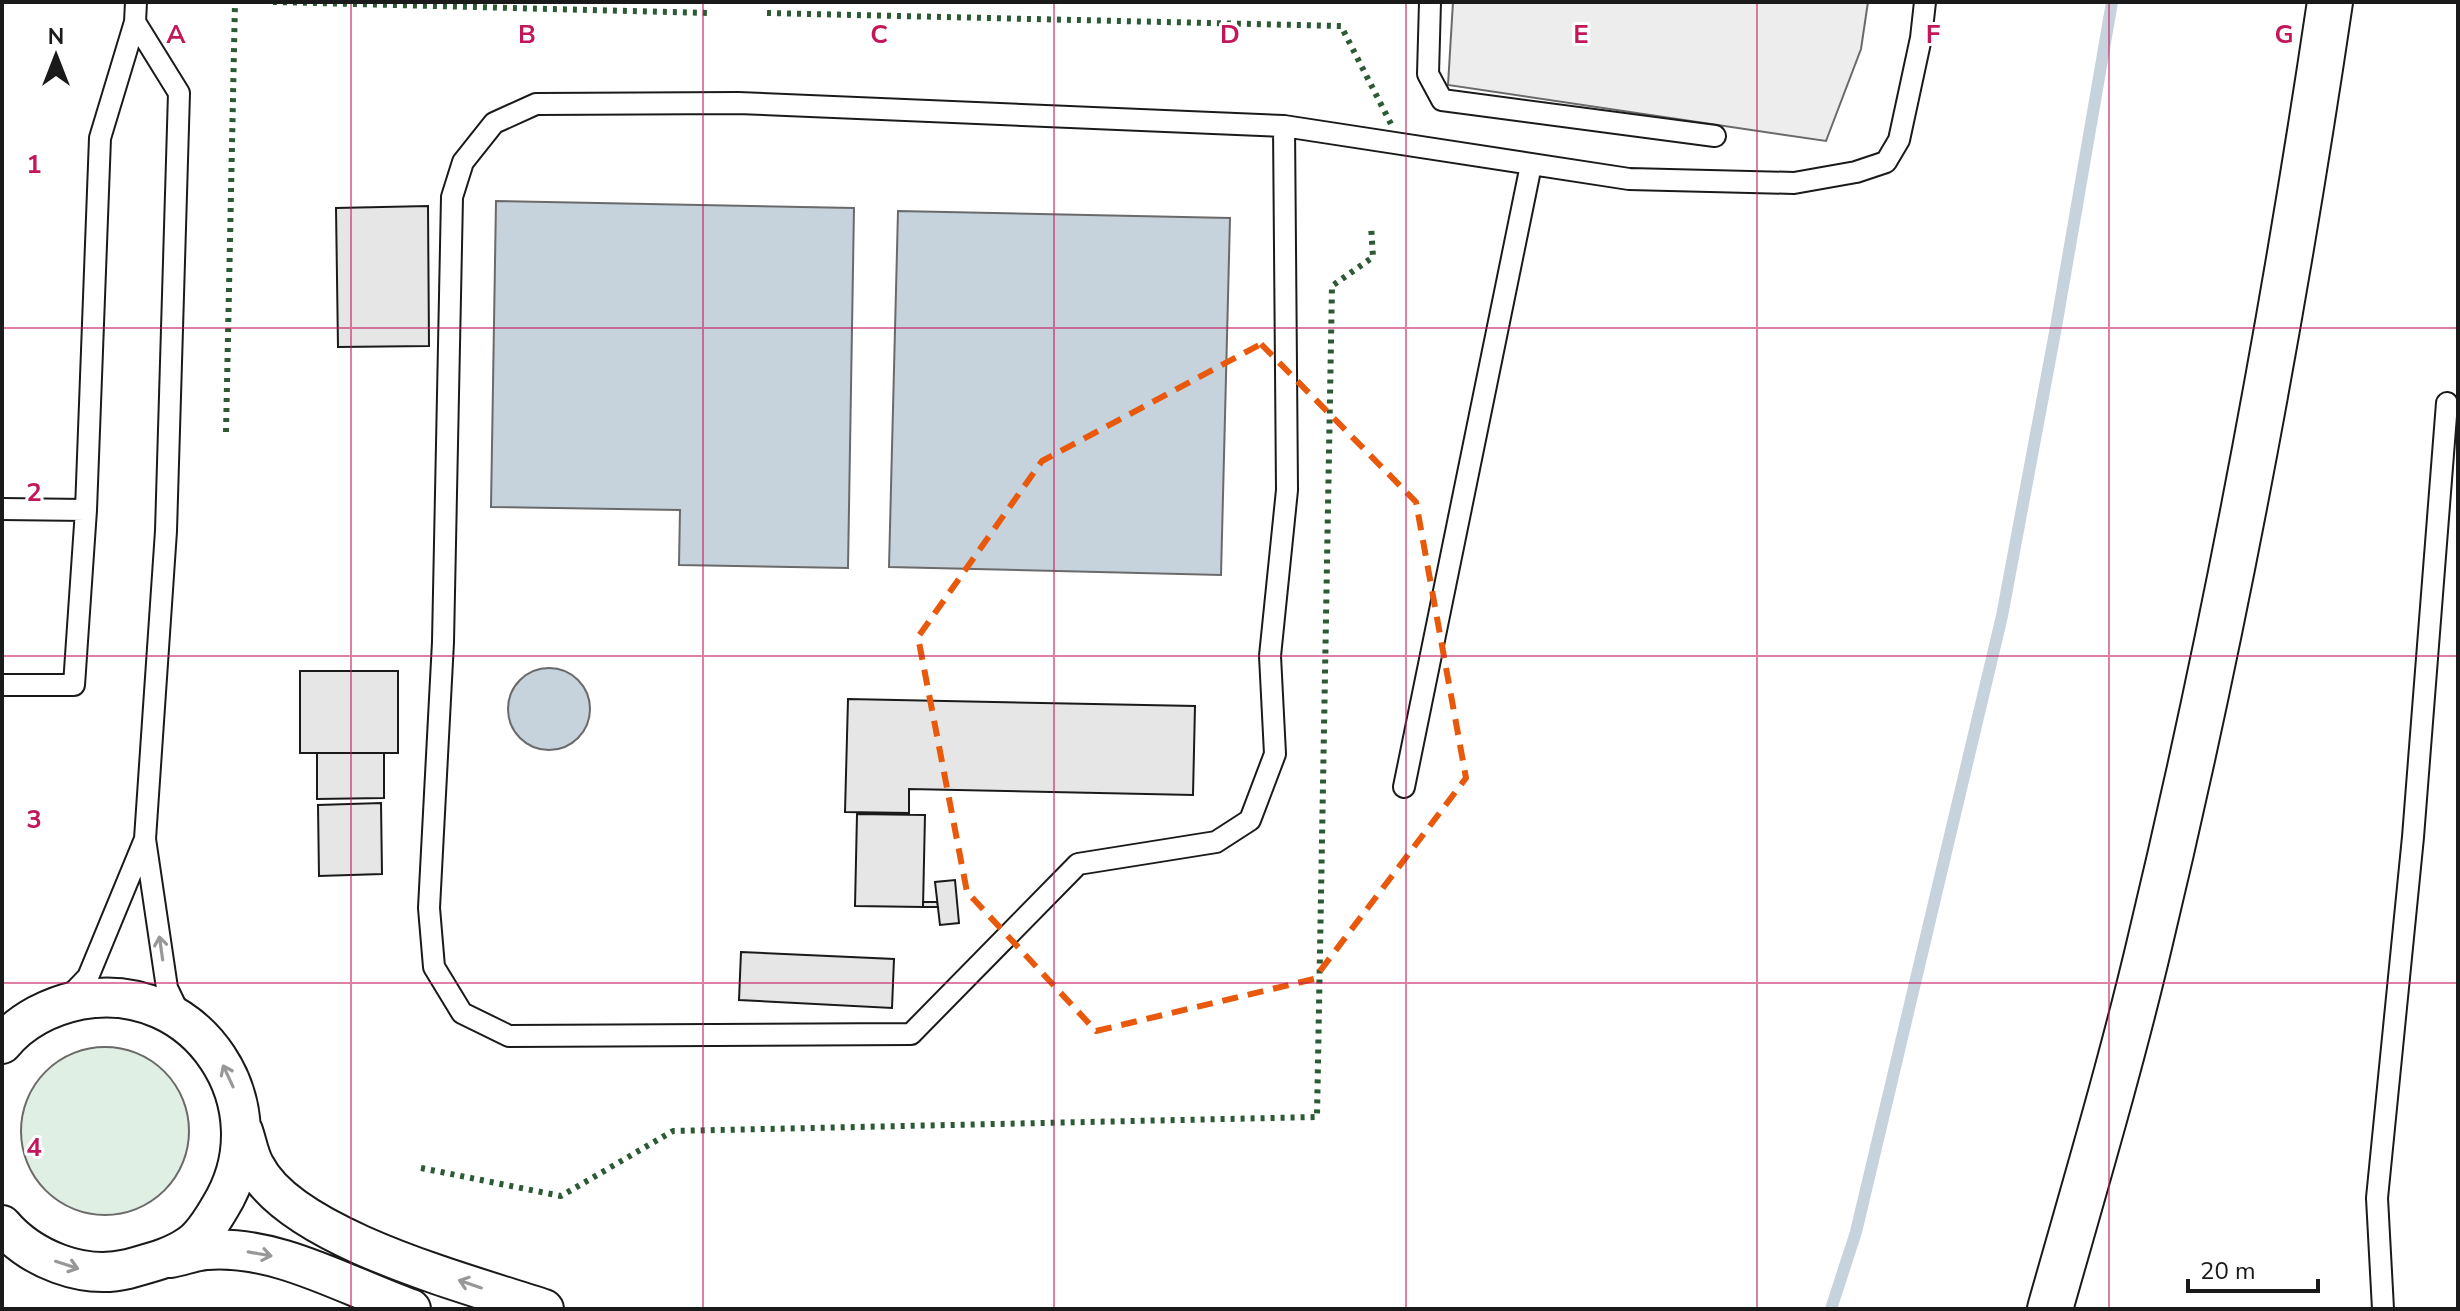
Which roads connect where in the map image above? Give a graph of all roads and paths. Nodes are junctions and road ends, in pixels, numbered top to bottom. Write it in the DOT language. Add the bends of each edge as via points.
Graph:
graph roads {
  1 [pos="1430,2"];
  2 [pos="1925,2"];
  3 [pos="2330,2"];
  4 [pos="136,12"];
  5 [pos="1284,126"];
  6 [pos="1715,136"];
  7 [pos="1531,165"];
  8 [pos="2447,403"];
  9 [pos="2,509"];
  10 [pos="86,510"];
  11 [pos="2,685"];
  12 [pos="1404,787"];
  13 [pos="145,839"];
  14 [pos="33,1014"];
  15 [pos="183,1022"];
  16 [pos="2,1044"];
  17 [pos="242,1128"];
  18 [pos="2,1225"];
  19 [pos="156,1262"];
  20 [pos="411,1309"];
  21 [pos="544,1309"];
  22 [pos="2050,1309"];
  23 [pos="2383,1309"];
  1 -- 6 [label="lane" via="1428,74 1442,100"];
  2 -- 7 [label="lane" via="1899,140 1886,162 1794,183 1629,179"];
  3 -- 22 [label="main road" via="2307,162 2240,534 2149,947"];
  4 -- 10 [label="lane" via="100,138"];
  4 -- 13 [label="lane" via="179,93 166,531"];
  5 -- 5 [label="lane" via="738,103 536,104 494,123 463,162 452,197 443,642 429,908 434,967 462,1013 509,1036 911,1034 1078,864 1216,842 1250,820 1275,754 1270,656 1287,490"];
  5 -- 7 [label="lane"];
  7 -- 12 [label="lane"];
  8 -- 23 [label="lane" via="2413,837 2377,1198"];
  9 -- 10 [label="lane"];
  10 -- 11 [label="lane" via="74,685"];
  13 -- 14 [label="lane" via="88,977"];
  15 -- 13 [label="lane, one-way" via="167,988"];
  14 -- 15 [label="street" via="94,998 126,999"];
  14 -- 16 [label="street"];
  17 -- 15 [label="street, one-way" via="225,1068 207,1042"];
  17 -- 19 [label="street" via="240,1162 213,1219 191,1245"];
  21 -- 17 [label="street, one-way" via="375,1252 312,1221 276,1193 255,1167"];
  18 -- 19 [label="street, one-way" via="43,1257 79,1270 118,1271"];
  19 -- 20 [label="street, one-way" via="205,1250 241,1250 278,1257"];
}
